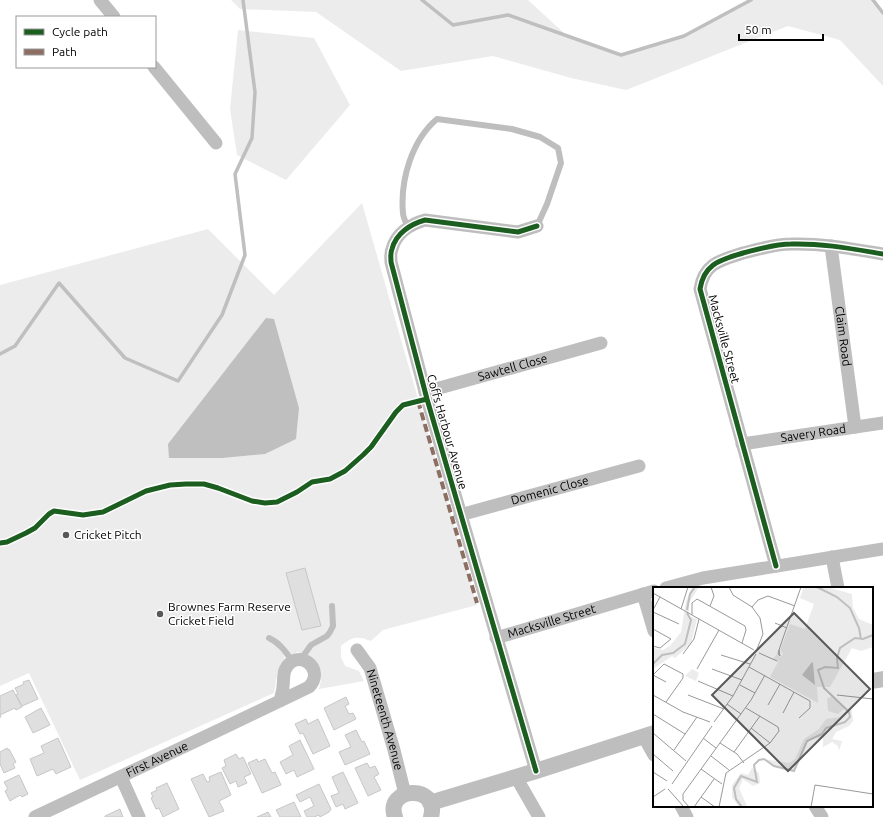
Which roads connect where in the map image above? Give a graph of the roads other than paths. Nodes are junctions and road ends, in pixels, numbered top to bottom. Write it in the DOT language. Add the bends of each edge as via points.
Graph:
graph roads {
  1 [pos="100,0"];
  2 [pos="113,16"];
  3 [pos="155,68"];
  4 [pos="216,144"];
  5 [pos="537,226"];
  6 [pos="408,227"];
  7 [pos="830,246"];
  8 [pos="883,254"];
  9 [pos="601,343"];
  10 [pos="425,392"];
  11 [pos="883,422"];
  12 [pos="855,427"];
  13 [pos="742,444"];
  14 [pos="639,466"];
  15 [pos="460,515"];
  16 [pos="883,549"];
  17 [pos="832,557"];
  18 [pos="776,566"];
  19 [pos="670,587"];
  20 [pos="838,587"];
  21 [pos="649,593"];
  22 [pos="332,606"];
  23 [pos="653,623"];
  24 [pos="269,638"];
  25 [pos="496,638"];
  26 [pos="357,650"];
  27 [pos="297,660"];
  28 [pos="883,679"];
  29 [pos="873,681"];
  30 [pos="280,701"];
  31 [pos="649,735"];
  32 [pos="653,751"];
  33 [pos="536,771"];
  34 [pos="121,777"];
  35 [pos="516,777"];
  36 [pos="405,794"];
  37 [pos="682,807"];
  38 [pos="816,807"];
  39 [pos="430,810"];
  40 [pos="34,817"];
  41 [pos="139,817"];
  42 [pos="395,817"];
  43 [pos="539,817"];
  44 [pos="687,817"];
  45 [pos="822,817"];
  1 -- 2 [label="street"];
  3 -- 4 [label="street"];
  5 -- 6 [label="street, Coffs Harbour Avenue" via="518,232 425,220"];
  5 -- 6 [label="lane, Coffs Harbour Avenue" via="561,164 558,148 540,137 512,129 437,119 429,126 414,150 403,185 403,214"];
  6 -- 10 [label="street, Coffs Harbour Avenue" via="391,249 391,262"];
  7 -- 8 [label="street, Macksville Street"];
  7 -- 12 [label="street, Claim Road"];
  7 -- 13 [label="street, Macksville Street" via="790,244 764,248 726,258 714,264 702,279 700,290"];
  9 -- 10 [label="street, Sawtell Close"];
  10 -- 15 [label="street, Coffs Harbour Avenue"];
  11 -- 12 [label="street, Savery Road"];
  12 -- 13 [label="street, Savery Road"];
  13 -- 18 [label="street, Macksville Street"];
  14 -- 15 [label="street, Domenic Close"];
  15 -- 25 [label="street, Coffs Harbour Avenue"];
  16 -- 17 [label="street"];
  17 -- 18 [label="street"];
  17 -- 20 [label="street"];
  18 -- 19 [label="street" via="703,578"];
  21 -- 23 [label="street"];
  21 -- 25 [label="street, Macksville Street"];
  22 -- 27 [label="lane" via="333,626 330,632"];
  24 -- 27 [label="lane"];
  25 -- 33 [label="street, Coffs Harbour Avenue"];
  26 -- 36 [label="street, Nineteenth Avenue" via="370,668"];
  27 -- 30 [label="street" via="285,671"];
  27 -- 30 [label="street, First Avenue" via="313,666 315,672 312,684"];
  28 -- 29 [label="street"];
  30 -- 34 [label="street, First Avenue"];
  31 -- 32 [label="street"];
  31 -- 33 [label="street"];
  33 -- 35 [label="street"];
  34 -- 40 [label="street, First Avenue"];
  34 -- 41 [label="street"];
  35 -- 39 [label="street"];
  35 -- 43 [label="street"];
  36 -- 39 [label="street" via="413,792 427,798"];
  36 -- 42 [label="street" via="395,803"];
  37 -- 44 [label="street"];
  38 -- 45 [label="street"];
}
